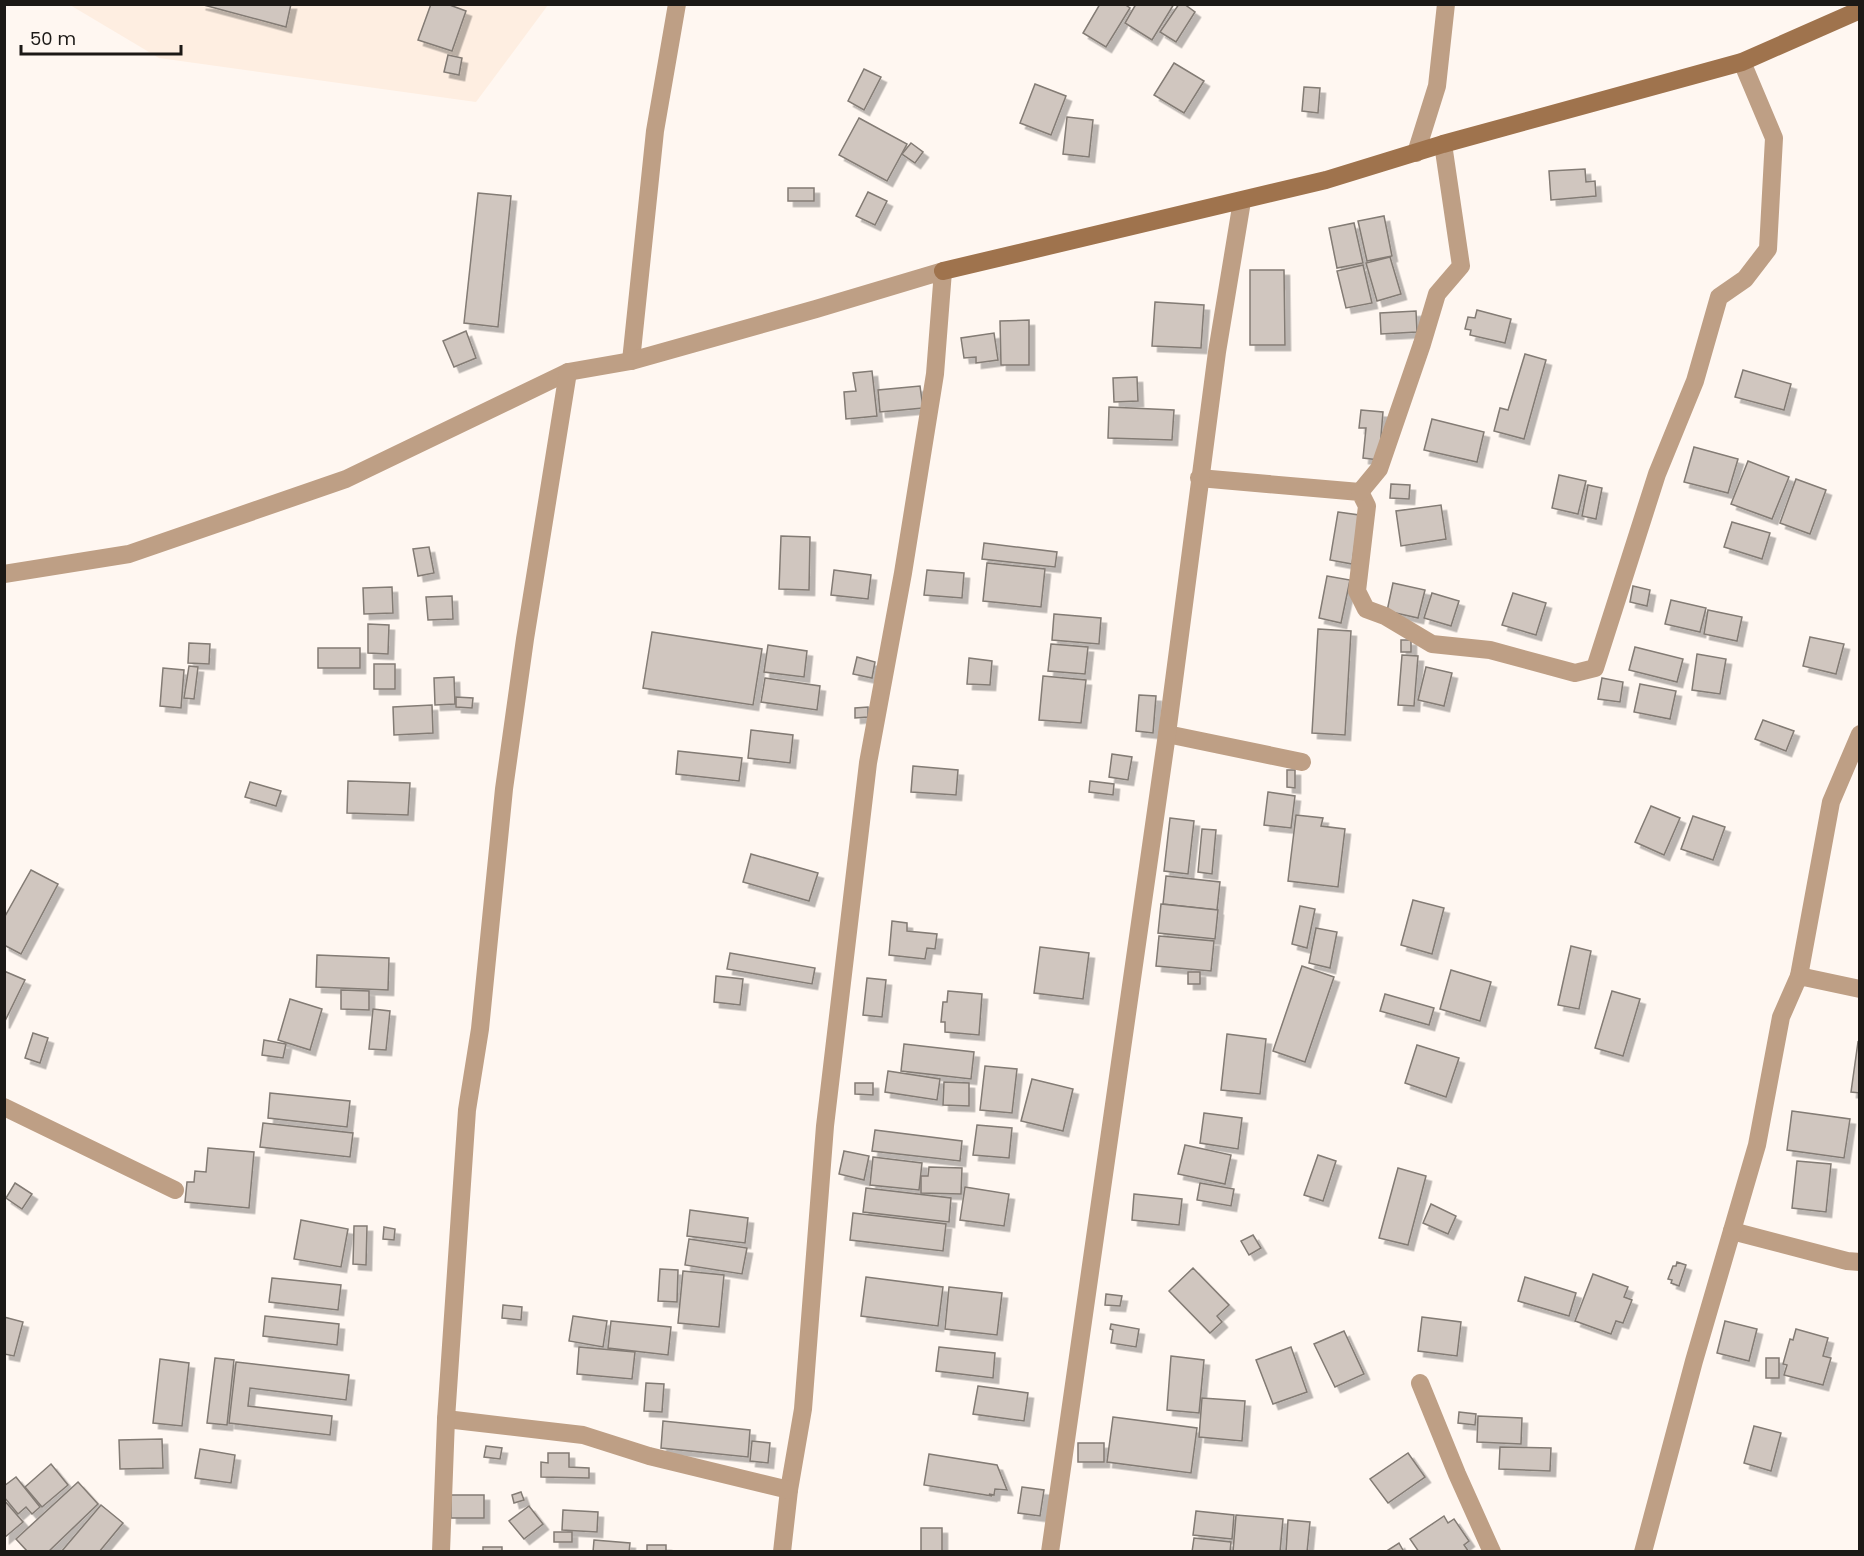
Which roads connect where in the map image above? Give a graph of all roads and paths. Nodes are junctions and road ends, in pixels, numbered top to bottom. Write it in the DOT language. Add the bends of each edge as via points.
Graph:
graph roads {
  1 [pos="677,4"];
  2 [pos="1446,4"];
  3 [pos="1860,10"];
  4 [pos="1742,62"];
  5 [pos="1443,144"];
  6 [pos="1416,153"];
  7 [pos="1242,201"];
  8 [pos="943,271"];
  9 [pos="632,361"];
  10 [pos="568,372"];
  11 [pos="1199,478"];
  12 [pos="1360,492"];
  13 [pos="4,574"];
  14 [pos="1167,734"];
  15 [pos="1860,734"];
  16 [pos="1302,762"];
  17 [pos="1799,976"];
  18 [pos="1860,989"];
  19 [pos="4,1107"];
  20 [pos="175,1190"];
  21 [pos="1732,1232"];
  22 [pos="1860,1262"];
  23 [pos="1420,1383"];
  24 [pos="446,1419"];
  25 [pos="789,1490"];
  26 [pos="441,1551"];
  27 [pos="782,1551"];
  28 [pos="1050,1551"];
  29 [pos="1492,1551"];
  30 [pos="1643,1551"];
  1 -- 9 [label="street" via="655,131"];
  2 -- 6 [label="street" via="1437,86"];
  3 -- 4 [label="street"];
  4 -- 5 [label="street"];
  4 -- 12 [label="street" via="1774,138 1768,249 1745,279 1719,297 1695,381 1657,474 1595,668 1575,673 1490,650 1432,644 1366,609 1357,591 1367,506"];
  5 -- 6 [label="street"];
  5 -- 12 [label="street" via="1461,266 1437,294 1379,469"];
  6 -- 7 [label="street"];
  7 -- 8 [label="street"];
  7 -- 11 [label="street"];
  8 -- 9 [label="street"];
  8 -- 25 [label="street" via="935,374 868,763 825,1126 803,1409"];
  9 -- 10 [label="street"];
  10 -- 13 [label="street" via="346,479 129,554"];
  10 -- 24 [label="street" via="504,789 480,1029 467,1110"];
  11 -- 12 [label="street"];
  11 -- 14 [label="street"];
  14 -- 16 [label="street"];
  14 -- 28 [label="street"];
  15 -- 17 [label="street" via="1832,802"];
  17 -- 18 [label="street"];
  17 -- 21 [label="street" via="1781,1017 1757,1145"];
  19 -- 20 [label="street"];
  21 -- 22 [label="street"];
  21 -- 30 [label="street"];
  23 -- 29 [label="street"];
  24 -- 25 [label="street" via="583,1435 649,1456"];
  24 -- 26 [label="street"];
  25 -- 27 [label="street"];
}
